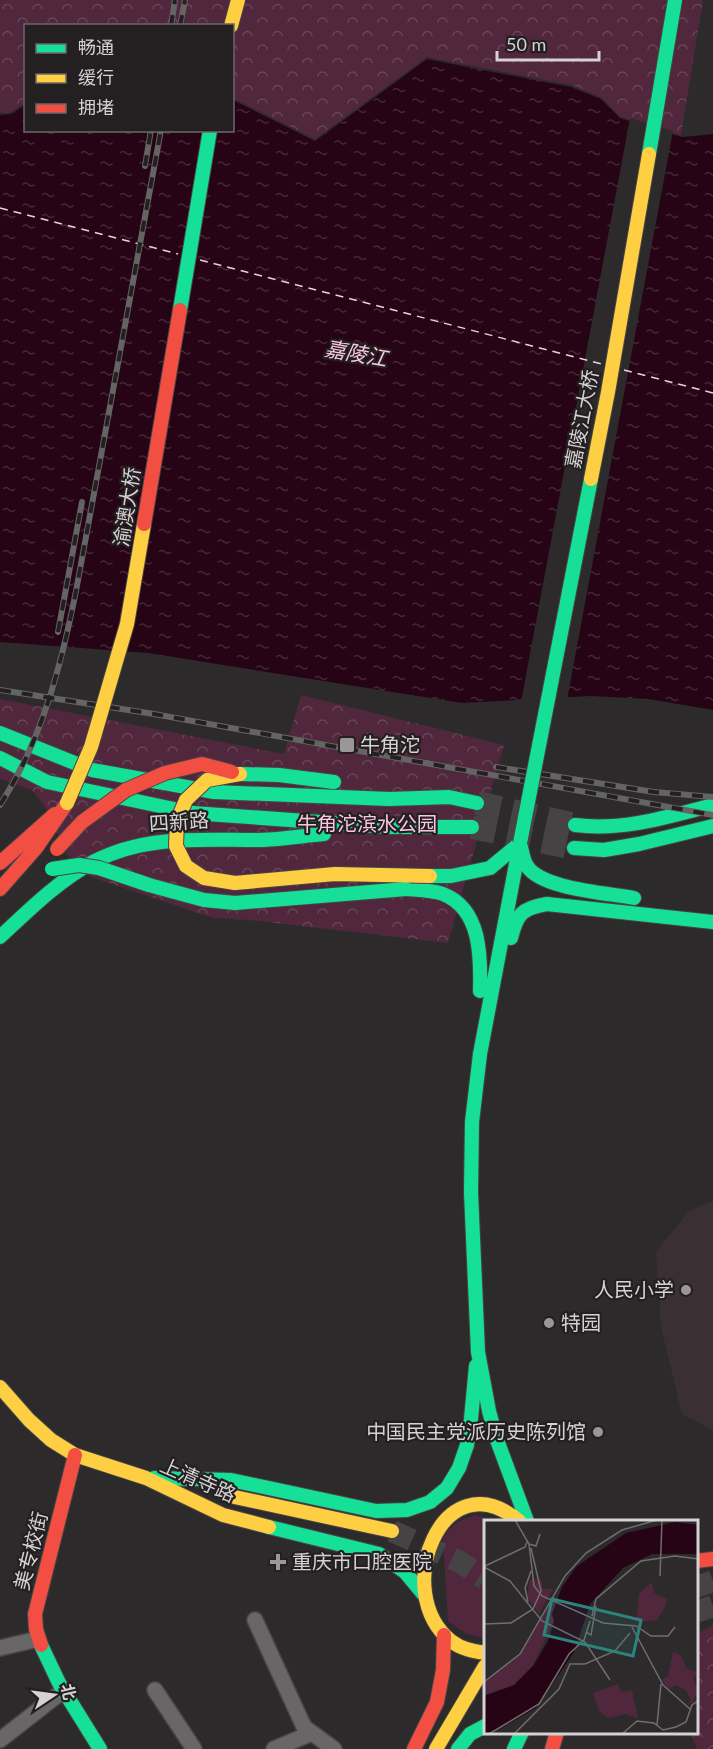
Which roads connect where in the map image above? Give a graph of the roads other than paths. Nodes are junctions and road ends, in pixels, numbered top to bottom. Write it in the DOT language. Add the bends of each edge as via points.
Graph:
graph roads {
  1 [pos="238,0"];
  2 [pos="675,0"];
  3 [pos="232,24"];
  4 [pos="210,132"];
  5 [pos="0,733"];
  6 [pos="0,758"];
  7 [pos="240,774"];
  8 [pos="449,797"];
  9 [pos="67,803"];
  10 [pos="477,803"];
  11 [pos="713,805"];
  12 [pos="575,825"];
  13 [pos="713,826"];
  14 [pos="389,827"];
  15 [pos="472,827"];
  16 [pos="520,843"];
  17 [pos="574,848"];
  18 [pos="0,863"];
  19 [pos="516,864"];
  20 [pos="30,873"];
  21 [pos="0,889"];
  22 [pos="627,897"];
  23 [pos="0,898"];
  24 [pos="648,900"];
  25 [pos="713,922"];
  26 [pos="0,937"];
  27 [pos="480,1054"];
  28 [pos="478,1352"];
  29 [pos="0,1387"];
  30 [pos="5,1404"];
  31 [pos="75,1455"];
  32 [pos="146,1478"];
  33 [pos="518,1520"];
  34 [pos="527,1520"];
  35 [pos="392,1531"];
  36 [pos="713,1559"];
  37 [pos="698,1561"];
  38 [pos="425,1596"];
  39 [pos="255,1620"];
  40 [pos="444,1635"];
  41 [pos="38,1639"];
  42 [pos="0,1648"];
  43 [pos="484,1653"];
  44 [pos="484,1668"];
  45 [pos="64,1690"];
  46 [pos="156,1690"];
  47 [pos="484,1727"];
  48 [pos="312,1733"];
  49 [pos="510,1734"];
  50 [pos="521,1734"];
  51 [pos="556,1734"];
  52 [pos="0,1740"];
  53 [pos="100,1749"];
  54 [pos="194,1749"];
  55 [pos="274,1749"];
  56 [pos="334,1749"];
  57 [pos="414,1749"];
  58 [pos="436,1749"];
  59 [pos="458,1749"];
  60 [pos="513,1749"];
  61 [pos="552,1749"];
  1 -- 3 [label="main road"];
  2 -- 16 [label="main road, 嘉陵江大桥, bridge" via="608,392"];
  4 -- 9 [label="main road, 渝澳大桥, bridge" via="128,624 91,747"];
  5 -- 8 [label="main road" via="92,770 214,792"];
  6 -- 14 [label="main road" via="47,782 193,813"];
  7 -- 8 [label="main road" via="279,775"];
  7 -- 16 [label="main road, bridge" via="207,780 186,800 177,821 176,846 186,866 204,878 235,883 335,874 451,876 490,868"];
  7 -- 20 [label="main road, bridge" via="202,764 165,773 126,790 82,822"];
  8 -- 10 [label="main road"];
  9 -- 18 [label="main road"];
  9 -- 20 [label="main road, 渝澳大桥"];
  11 -- 12 [label="main road" via="654,821 600,828"];
  13 -- 17 [label="main road" via="604,850"];
  14 -- 15 [label="main road"];
  14 -- 26 [label="main road, 四新路" via="258,840 190,838 123,849 92,862"];
  16 -- 19 [label="main road, 嘉陵江大桥"];
  16 -- 22 [label="main road" via="527,866 539,877"];
  19 -- 22 [label="main road" via="526,884 540,892"];
  19 -- 27 [label="main road, 嘉陵江大桥"];
  20 -- 21 [label="main road"];
  20 -- 23 [label="main road"];
  20 -- 27 [label="main road, bridge" via="79,865 204,900 235,903 405,889 441,893 460,903 470,918 481,955"];
  22 -- 24 [label="main road"];
  25 -- 27 [label="main road" via="557,904 526,908 515,920"];
  27 -- 28 [label="main road" via="472,1122 471,1192"];
  28 -- 32 [label="main road" via="458,1475 440,1496 417,1509 376,1511 231,1480"];
  28 -- 34 [label="main road" via="497,1440"];
  29 -- 30 [label="main road, 上清寺路"];
  30 -- 31 [label="main road, 上清寺路"];
  31 -- 32 [label="main road, 上清寺路"];
  31 -- 41 [label="main road, 美专校街" via="35,1614"];
  32 -- 35 [label="main road"];
  32 -- 38 [label="main road, 上清寺路" via="223,1515 379,1554 405,1572"];
  33 -- 38 [label="main road" via="494,1503 469,1503 446,1518 431,1542 424,1567"];
  36 -- 37 [label="main road"];
  38 -- 40 [label="main road" via="434,1623"];
  39 -- 48 [label="street" via="304,1726"];
  40 -- 43 [label="main road" via="457,1646"];
  40 -- 57 [label="main road" via="437,1702"];
  41 -- 42 [label="street"];
  41 -- 45 [label="main road, 美专校街"];
  44 -- 58 [label="main road"];
  45 -- 52 [label="street"];
  45 -- 53 [label="main road, 美专校街"];
  46 -- 54 [label="street"];
  47 -- 59 [label="main road" via="470,1734"];
  48 -- 55 [label="street"];
  48 -- 56 [label="street"];
  49 -- 60 [label="main road"];
  50 -- 60 [label="main road"];
  51 -- 61 [label="main road"];
}
